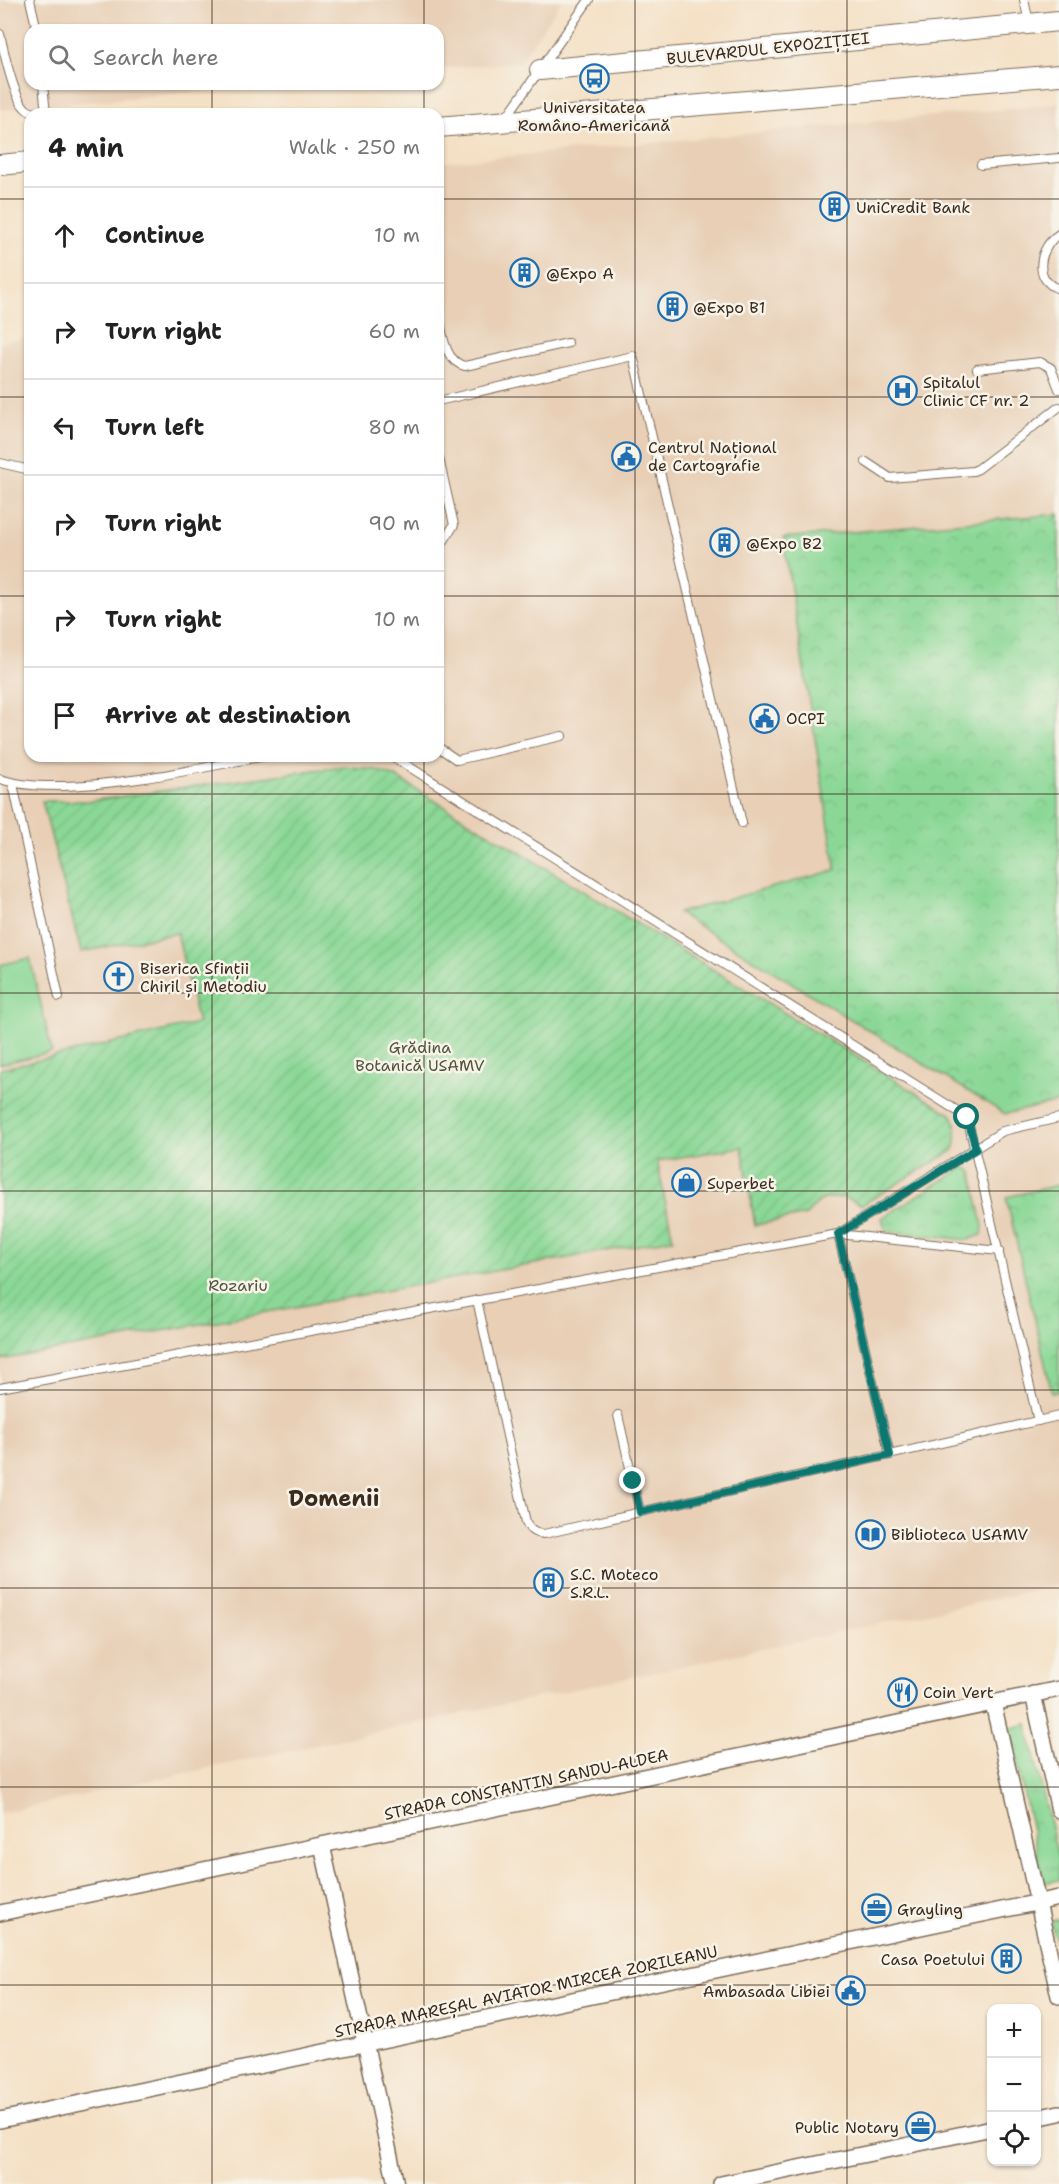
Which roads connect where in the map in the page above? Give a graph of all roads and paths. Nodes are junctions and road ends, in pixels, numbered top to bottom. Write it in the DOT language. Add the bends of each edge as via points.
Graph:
graph roads {
  1 [pos="30,0"];
  2 [pos="590,0"];
  3 [pos="1024,0"];
  4 [pos="1059,21"];
  5 [pos="1029,23"];
  6 [pos="36,24"];
  7 [pos="0,34"];
  8 [pos="540,70"];
  9 [pos="1059,75"];
  10 [pos="43,90"];
  11 [pos="25,108"];
  12 [pos="44,108"];
  13 [pos="503,122"];
  14 [pos="444,127"];
  15 [pos="1059,158"];
  16 [pos="24,163"];
  17 [pos="0,165"];
  18 [pos="981,165"];
  19 [pos="1059,234"];
  20 [pos="1059,289"];
  21 [pos="444,338"];
  22 [pos="568,343"];
  23 [pos="977,369"];
  24 [pos="1059,389"];
  25 [pos="444,401"];
  26 [pos="1059,407"];
  27 [pos="866,462"];
  28 [pos="0,463"];
  29 [pos="24,469"];
  30 [pos="444,481"];
  31 [pos="444,541"];
  32 [pos="562,736"];
  33 [pos="444,751"];
  34 [pos="232,762"];
  35 [pos="402,762"];
  36 [pos="0,779"];
  37 [pos="13,784"];
  38 [pos="742,823"];
  39 [pos="59,997"];
  40 [pos="1059,1118"];
  41 [pos="976,1149"];
  42 [pos="838,1234"];
  43 [pos="999,1251"];
  44 [pos="477,1300"];
  45 [pos="0,1388"];
  46 [pos="618,1414"];
  47 [pos="1059,1416"];
  48 [pos="1038,1421"];
  49 [pos="890,1455"];
  50 [pos="640,1512"];
  51 [pos="1059,1689"];
  52 [pos="1033,1694"];
  53 [pos="993,1703"];
  54 [pos="1059,1810"];
  55 [pos="322,1845"];
  56 [pos="1059,1898"];
  57 [pos="1038,1902"];
  58 [pos="0,1913"];
  59 [pos="1059,1996"];
  60 [pos="365,2043"];
  61 [pos="1059,2114"];
  62 [pos="1041,2117"];
  63 [pos="0,2120"];
  64 [pos="987,2129"];
  65 [pos="396,2184"];
  66 [pos="721,2184"];
  1 -- 6 [label="lane"];
  2 -- 8 [label="lane"];
  3 -- 5 [label="lane"];
  4 -- 5 [label="street, BULEVARDUL EXPOZIȚIEI"];
  5 -- 8 [label="street, BULEVARDUL EXPOZIȚIEI"];
  7 -- 11 [label="lane" via="8,71"];
  8 -- 13 [label="lane"];
  9 -- 13 [label="street"];
  10 -- 12 [label="lane"];
  13 -- 14 [label="street"];
  15 -- 18 [label="lane"];
  16 -- 17 [label="street"];
  19 -- 20 [label="lane" via="1045,248 1041,269 1053,287"];
  21 -- 22 [label="lane" via="448,354 465,366"];
  23 -- 24 [label="lane" via="1040,362 1051,368"];
  25 -- 38 [label="lane" via="633,356"];
  26 -- 27 [label="lane" via="973,471 890,478"];
  28 -- 29 [label="lane"];
  30 -- 31 [label="lane" via="454,525"];
  32 -- 33 [label="lane" via="457,760"];
  34 -- 37 [label="lane" via="163,777 88,785"];
  35 -- 41 [label="lane" via="967,1117"];
  36 -- 37 [label="lane"];
  37 -- 39 [label="lane"];
  40 -- 41 [label="lane" via="1003,1131"];
  41 -- 42 [label="lane"];
  41 -- 43 [label="lane"];
  42 -- 43 [label="lane"];
  42 -- 44 [label="lane"];
  42 -- 49 [label="lane"];
  43 -- 48 [label="lane"];
  44 -- 45 [label="lane"];
  44 -- 50 [label="lane" via="530,1530 544,1534"];
  46 -- 50 [label="lane"];
  47 -- 48 [label="lane"];
  48 -- 49 [label="lane"];
  49 -- 50 [label="lane"];
  51 -- 52 [label="street, STRADA CONSTANTIN SANDU-ALDEA"];
  52 -- 53 [label="street, STRADA CONSTANTIN SANDU-ALDEA"];
  52 -- 54 [label="street"];
  53 -- 55 [label="street, STRADA CONSTANTIN SANDU-ALDEA"];
  53 -- 57 [label="street"];
  55 -- 58 [label="street, STRADA CONSTANTIN SANDU-ALDEA"];
  55 -- 60 [label="street"];
  56 -- 57 [label="street, STRADA MAREȘAL AVIATOR MIRCEA ZORILEANU"];
  57 -- 59 [label="street"];
  57 -- 60 [label="street, STRADA MAREȘAL AVIATOR MIRCEA ZORILEANU"];
  60 -- 63 [label="street, STRADA MAREȘAL AVIATOR MIRCEA ZORILEANU"];
  60 -- 65 [label="street"];
  61 -- 62 [label="street"];
  64 -- 66 [label="street"];
}
